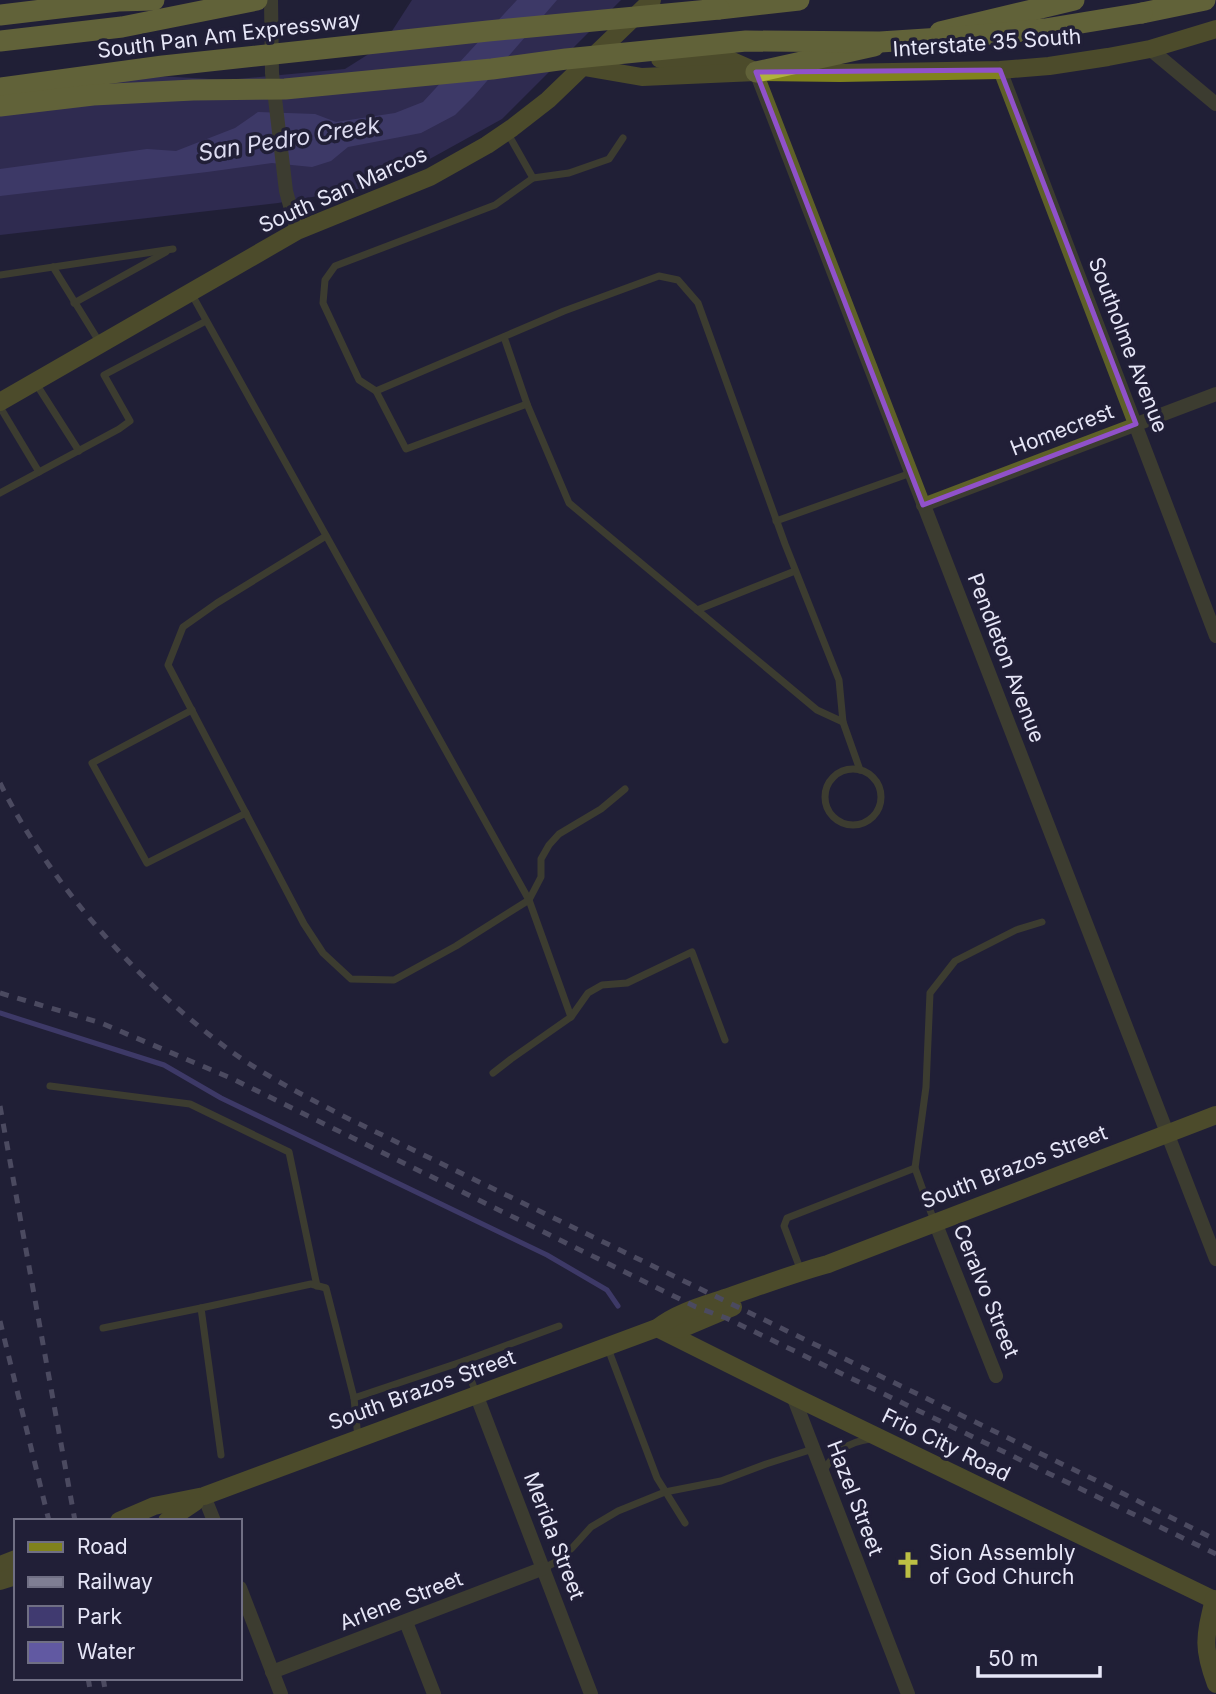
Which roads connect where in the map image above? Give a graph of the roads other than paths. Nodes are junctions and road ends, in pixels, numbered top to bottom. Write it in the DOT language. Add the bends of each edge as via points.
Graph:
graph roads {
  1 [pos="38,0"];
  2 [pos="154,0"];
  3 [pos="257,0"];
  4 [pos="271,0"];
  5 [pos="652,0"];
  6 [pos="799,0"];
  7 [pos="1074,0"];
  8 [pos="1205,0"];
  9 [pos="0,5"];
  10 [pos="0,15"];
  11 [pos="1216,29"];
  12 [pos="0,41"];
  13 [pos="1150,49"];
  14 [pos="584,67"];
  15 [pos="1000,69"];
  16 [pos="756,72"];
  17 [pos="0,88"];
  18 [pos="1216,104"];
  19 [pos="0,106"];
  20 [pos="507,132"];
  21 [pos="623,138"];
  22 [pos="533,178"];
  23 [pos="297,231"];
  24 [pos="53,267"];
  25 [pos="0,275"];
  26 [pos="190,292"];
  27 [pos="74,303"];
  28 [pos="206,321"];
  29 [pos="504,337"];
  30 [pos="100,344"];
  31 [pos="35,381"];
  32 [pos="376,391"];
  33 [pos="1216,394"];
  34 [pos="0,404"];
  35 [pos="527,404"];
  36 [pos="1136,424"];
  37 [pos="79,451"];
  38 [pos="39,472"];
  39 [pos="911,473"];
  40 [pos="0,494"];
  41 [pos="923,505"];
  42 [pos="776,521"];
  43 [pos="326,536"];
  44 [pos="795,571"];
  45 [pos="697,610"];
  46 [pos="1216,636"];
  47 [pos="192,710"];
  48 [pos="843,722"];
  49 [pos="860,770"];
  50 [pos="625,789"];
  51 [pos="246,813"];
  52 [pos="529,900"];
  53 [pos="1042,922"];
  54 [pos="571,1017"];
  55 [pos="725,1040"];
  56 [pos="493,1073"];
  57 [pos="50,1086"];
  58 [pos="1216,1115"];
  59 [pos="1167,1133"];
  60 [pos="915,1168"];
  61 [pos="935,1222"];
  62 [pos="1216,1259"];
  63 [pos="828,1264"];
  64 [pos="802,1271"];
  65 [pos="317,1286"];
  66 [pos="201,1308"];
  67 [pos="559,1326"];
  68 [pos="103,1328"];
  69 [pos="657,1328"];
  70 [pos="607,1346"];
  71 [pos="464,1361"];
  72 [pos="996,1376"];
  73 [pos="476,1394"];
  74 [pos="793,1396"];
  75 [pos="354,1398"];
  76 [pos="358,1438"];
  77 [pos="879,1438"];
  78 [pos="814,1449"];
  79 [pos="221,1455"];
  80 [pos="823,1473"];
  81 [pos="665,1492"];
  82 [pos="204,1496"];
  83 [pos="124,1519"];
  84 [pos="170,1519"];
  85 [pos="213,1519"];
  86 [pos="685,1523"];
  87 [pos="544,1568"];
  88 [pos="242,1593"];
  89 [pos="1215,1600"];
  90 [pos="407,1622"];
  91 [pos="272,1672"];
  92 [pos="1216,1684"];
  93 [pos="281,1694"];
  94 [pos="434,1694"];
  95 [pos="591,1694"];
  96 [pos="908,1694"];
  1 -- 9 [label="street"];
  2 -- 10 [label="highway, South Pan Am Expressway"];
  3 -- 12 [label="highway, South Pan Am Expressway" via="122,27"];
  4 -- 23 [label="street" via="272,73 286,191"];
  5 -- 14 [label="street, South San Marcos"];
  6 -- 17 [label="highway, South Pan Am Expressway, bridge" via="163,66"];
  7 -- 16 [label="highway"];
  8 -- 19 [label="highway, bridge" via="1045,29 957,37 880,42 746,41 285,89 116,94"];
  11 -- 13 [label="street, Interstate 35 South"];
  13 -- 15 [label="street, Interstate 35 South" via="1049,66"];
  13 -- 18 [label="street"];
  14 -- 16 [label="street, Interstate 35 South" via="642,77"];
  14 -- 20 [label="street, South San Marcos"];
  15 -- 16 [label="street, Interstate 35 South"];
  15 -- 36 [label="street, Southolme Avenue"];
  16 -- 39 [label="street, Pendleton Avenue"];
  20 -- 22 [label="lane"];
  20 -- 23 [label="street, South San Marcos" via="430,177"];
  21 -- 22 [label="lane" via="609,159 569,173"];
  22 -- 32 [label="lane" via="495,205 335,266 325,280 323,303 359,380"];
  23 -- 26 [label="street, South San Marcos"];
  24 -- 25 [label="lane"];
  24 -- 27 [label="lane"];
  24 -- 27 [label="lane" via="173,248"];
  26 -- 28 [label="lane"];
  26 -- 30 [label="street, South San Marcos"];
  27 -- 30 [label="lane"];
  28 -- 37 [label="lane" via="104,376 130,421"];
  28 -- 43 [label="lane"];
  29 -- 32 [label="lane"];
  29 -- 35 [label="lane"];
  29 -- 42 [label="lane" via="659,276 678,280 698,303"];
  30 -- 31 [label="street, South San Marcos"];
  31 -- 34 [label="street, South San Marcos"];
  31 -- 37 [label="lane"];
  32 -- 35 [label="lane" via="406,449"];
  33 -- 36 [label="street, Homecrest"];
  34 -- 38 [label="lane"];
  35 -- 45 [label="lane" via="569,503"];
  36 -- 41 [label="street, Homecrest"];
  36 -- 46 [label="street, Southolme Avenue"];
  37 -- 38 [label="lane"];
  38 -- 40 [label="lane"];
  39 -- 41 [label="street, Pendleton Avenue"];
  39 -- 42 [label="lane"];
  41 -- 59 [label="street, Pendleton Avenue"];
  42 -- 44 [label="lane"];
  43 -- 47 [label="lane" via="183,627 168,665"];
  43 -- 52 [label="lane"];
  44 -- 45 [label="lane"];
  44 -- 48 [label="lane" via="839,680"];
  45 -- 48 [label="lane" via="817,710"];
  47 -- 51 [label="lane"];
  47 -- 51 [label="lane" via="92,763 147,863"];
  48 -- 49 [label="lane"];
  49 -- 49 [label="lane" via="875,781 881,799 873,817 847,825 832,816 825,791 842,771"];
  50 -- 52 [label="lane" via="549,845"];
  51 -- 52 [label="lane" via="304,924 323,953 351,979 394,980"];
  52 -- 54 [label="lane"];
  53 -- 60 [label="lane" via="955,961 930,993 926,1087"];
  54 -- 55 [label="lane" via="588,993 602,985 626,983 692,951"];
  54 -- 56 [label="lane"];
  57 -- 65 [label="lane" via="190,1104 289,1152"];
  58 -- 59 [label="street, South Brazos Street"];
  59 -- 61 [label="street, South Brazos Street"];
  59 -- 62 [label="street, Pendleton Avenue"];
  60 -- 61 [label="lane"];
  60 -- 64 [label="lane" via="787,1218 785,1226"];
  61 -- 63 [label="street, South Brazos Street"];
  61 -- 72 [label="street, Ceralvo Street"];
  63 -- 64 [label="street, South Brazos Street"];
  63 -- 69 [label="street, South Brazos Street" via="798,1284 681,1329"];
  64 -- 69 [label="street, South Brazos Street" via="696,1307"];
  65 -- 66 [label="lane"];
  65 -- 75 [label="lane" via="326,1288"];
  66 -- 68 [label="lane"];
  66 -- 79 [label="lane"];
  67 -- 71 [label="lane"];
  69 -- 70 [label="street, South Brazos Street"];
  69 -- 74 [label="street, Frio City Road"];
  70 -- 73 [label="street, South Brazos Street"];
  70 -- 81 [label="lane"];
  71 -- 73 [label="lane"];
  71 -- 75 [label="lane"];
  73 -- 76 [label="street, South Brazos Street"];
  73 -- 87 [label="street, Merida Street"];
  74 -- 77 [label="street, Frio City Road"];
  74 -- 78 [label="street, Hazel Street"];
  75 -- 76 [label="lane"];
  76 -- 82 [label="street, South Brazos Street"];
  77 -- 80 [label="lane" via="857,1440 840,1449"];
  77 -- 89 [label="street, Frio City Road"];
  78 -- 80 [label="street, Hazel Street"];
  78 -- 81 [label="lane" via="721,1481"];
  80 -- 96 [label="street, Hazel Street"];
  81 -- 86 [label="lane"];
  81 -- 87 [label="lane" via="591,1527"];
  82 -- 83 [label="street, South Brazos Street" via="154,1506"];
  82 -- 84 [label="street, South Brazos Street"];
  82 -- 85 [label="street"];
  87 -- 90 [label="street, Arlene Street"];
  87 -- 95 [label="street, Merida Street"];
  88 -- 91 [label="street"];
  89 -- 92 [label="street" via="1205,1647"];
  90 -- 91 [label="street, Arlene Street"];
  90 -- 94 [label="street"];
  91 -- 93 [label="street"];
}
